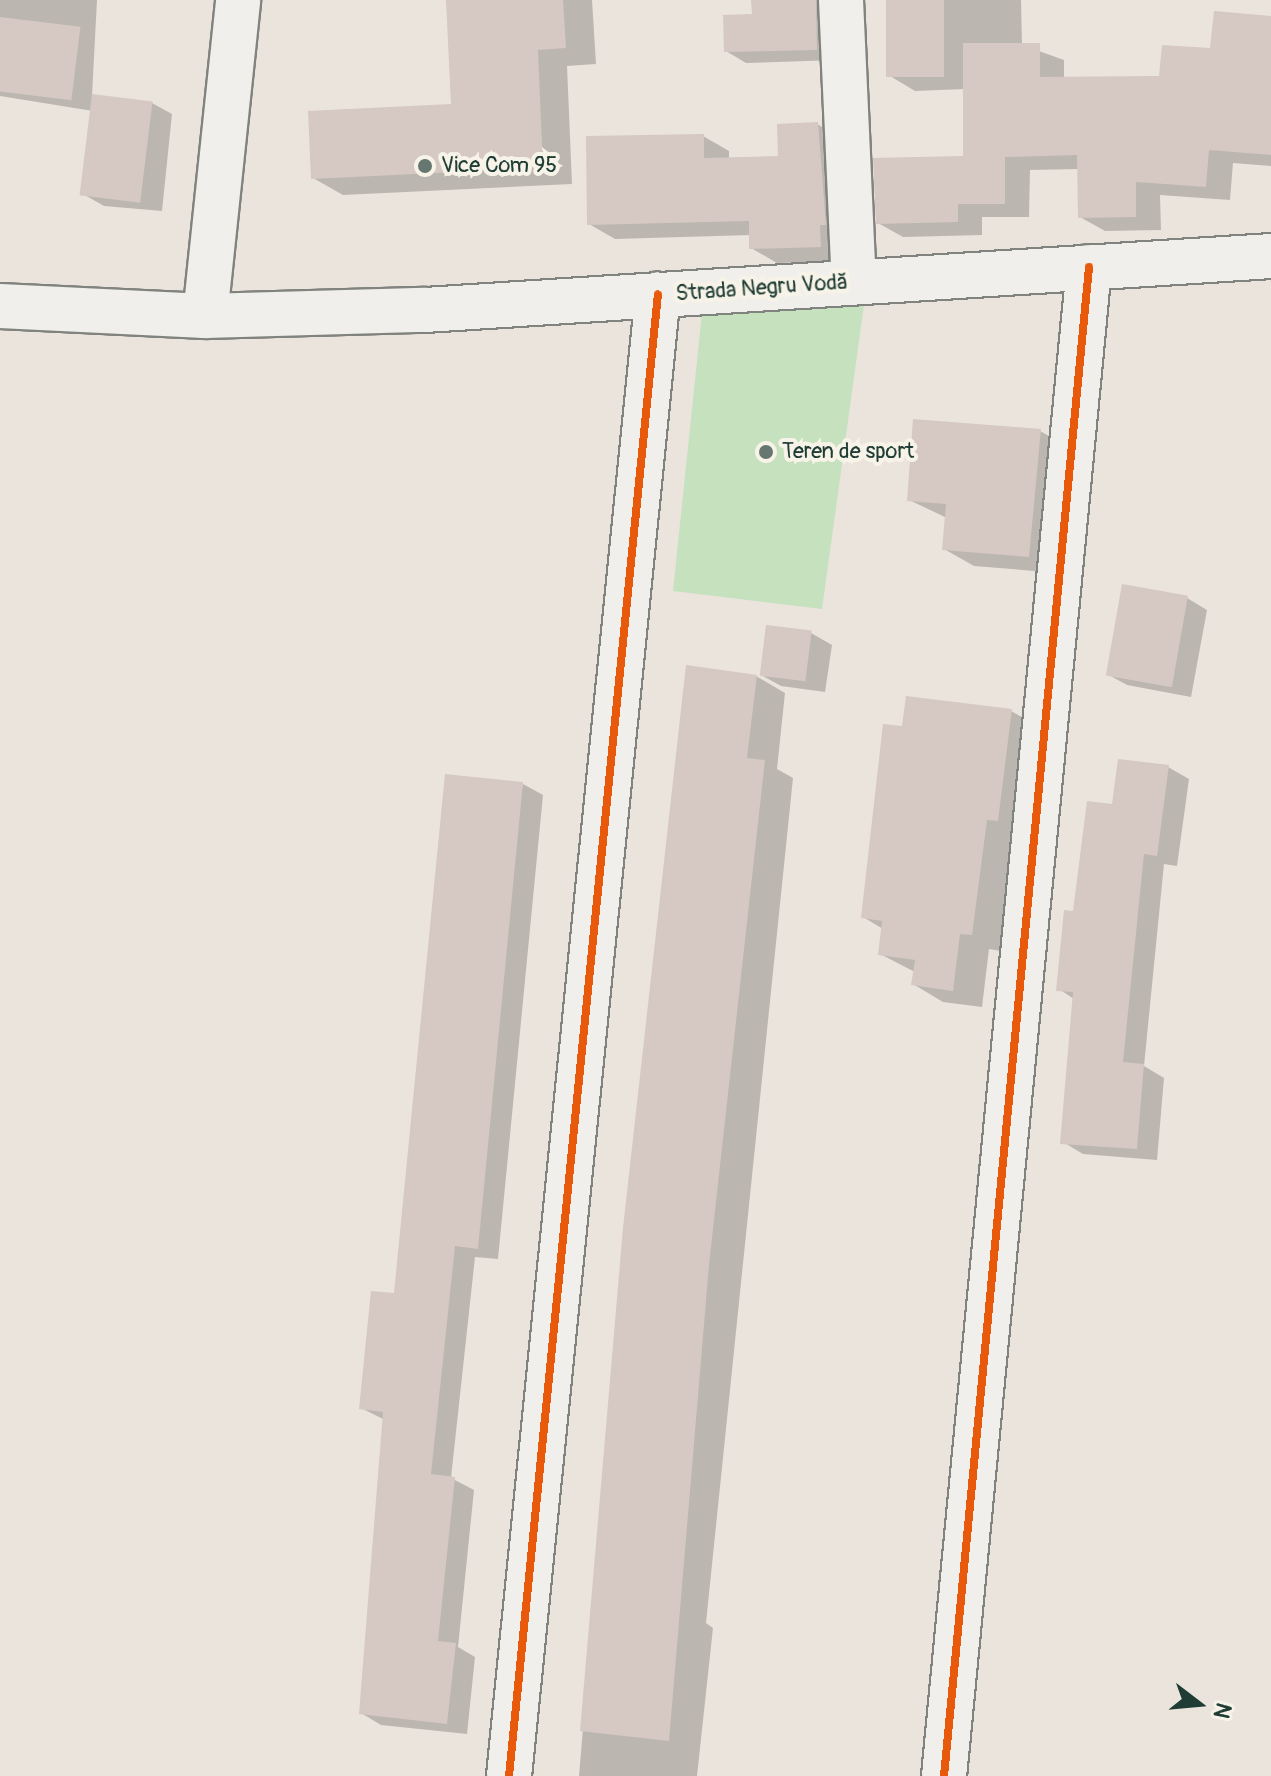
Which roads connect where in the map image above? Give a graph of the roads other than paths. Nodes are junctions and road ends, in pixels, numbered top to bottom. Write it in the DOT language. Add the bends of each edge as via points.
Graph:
graph roads {
  1 [pos="238,0"];
  2 [pos="841,0"];
  3 [pos="1271,256"];
  4 [pos="1089,267"];
  5 [pos="854,282"];
  6 [pos="658,294"];
  7 [pos="0,306"];
  8 [pos="205,316"];
  9 [pos="509,1776"];
  10 [pos="944,1776"];
  1 -- 8 [label="street"];
  2 -- 5 [label="street"];
  3 -- 4 [label="street, Strada Negru Vodă"];
  4 -- 5 [label="street, Strada Negru Vodă"];
  4 -- 10 [label="street"];
  5 -- 6 [label="street, Strada Negru Vodă"];
  6 -- 8 [label="street, Strada Negru Vodă"];
  6 -- 9 [label="street"];
  7 -- 8 [label="street, Strada Negru Vodă"];
}
